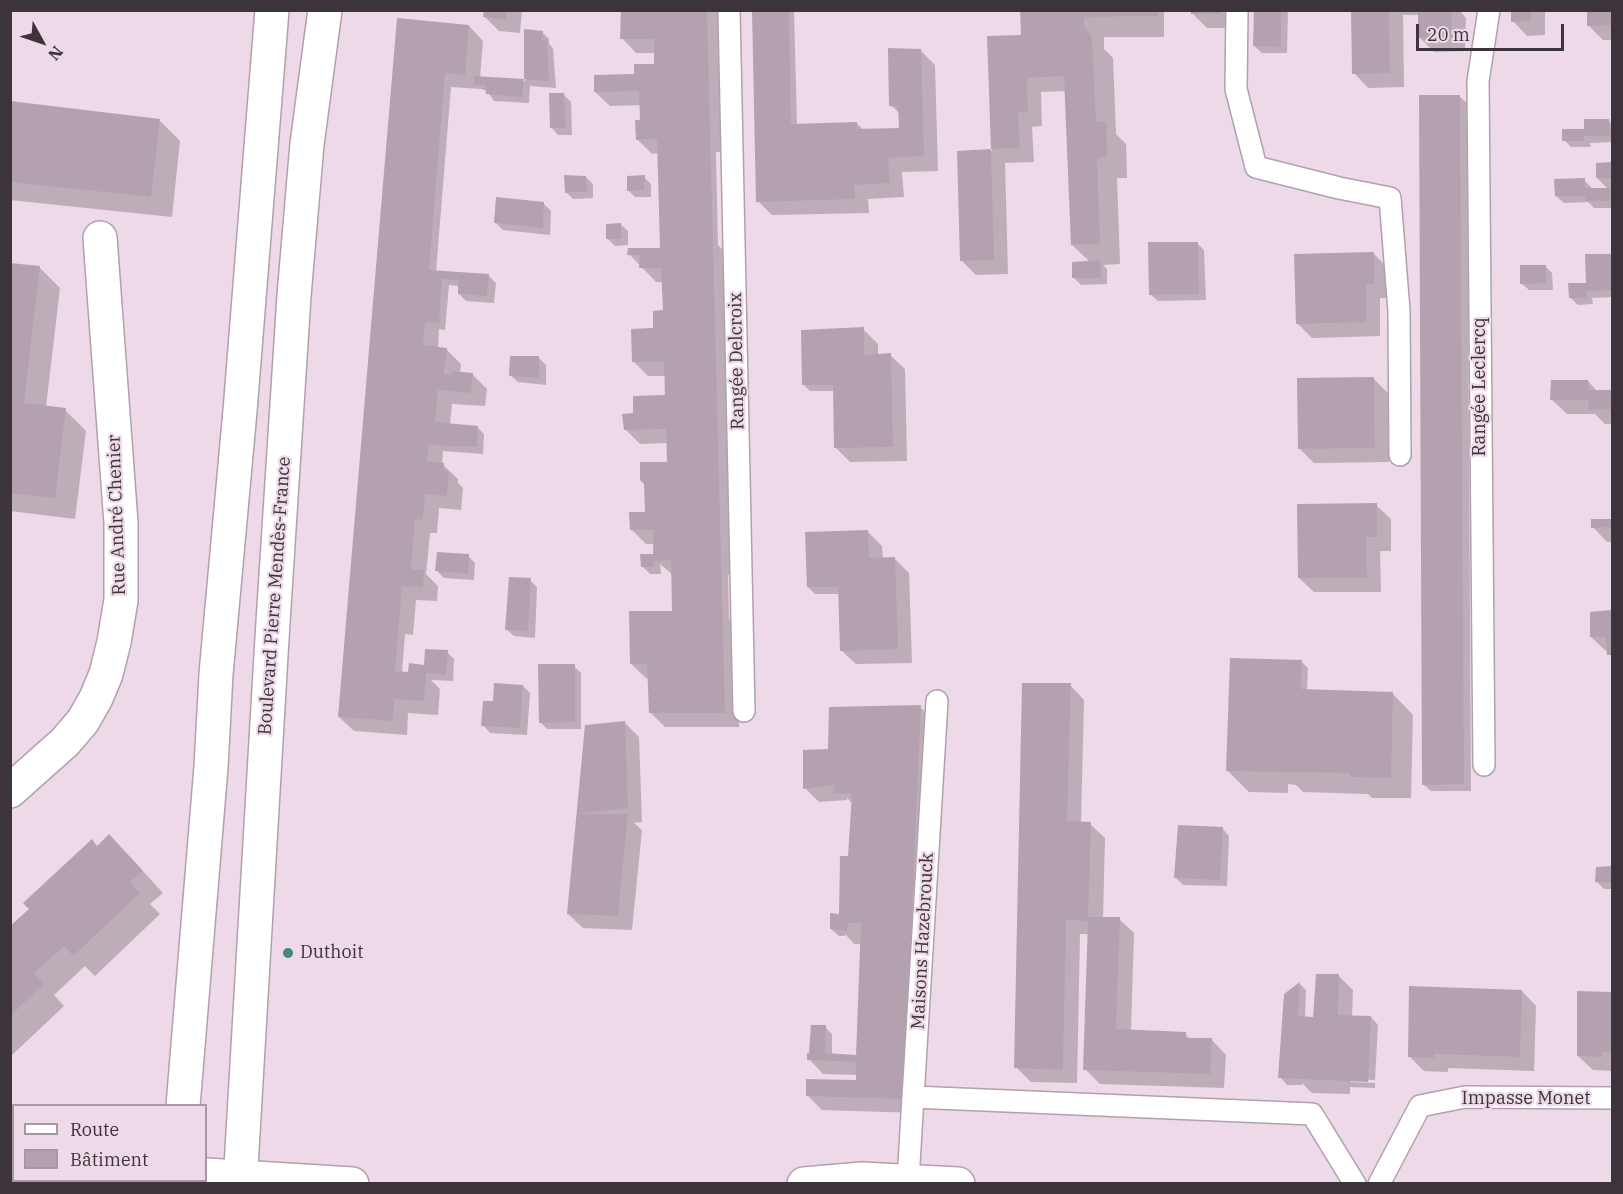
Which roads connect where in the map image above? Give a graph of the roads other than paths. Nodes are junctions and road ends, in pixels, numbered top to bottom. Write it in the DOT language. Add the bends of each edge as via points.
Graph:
graph roads {
  1 [pos="272,10"];
  2 [pos="325,10"];
  3 [pos="729,10"];
  4 [pos="1237,10"];
  5 [pos="1489,10"];
  6 [pos="100,238"];
  7 [pos="1400,455"];
  8 [pos="937,701"];
  9 [pos="744,711"];
  10 [pos="1484,765"];
  11 [pos="10,791"];
  12 [pos="913,1097"];
  13 [pos="1612,1098"];
  14 [pos="183,1104"];
  15 [pos="207,1175"];
  16 [pos="241,1180"];
  17 [pos="931,1182"];
  18 [pos="352,1184"];
  19 [pos="804,1184"];
  20 [pos="1355,1184"];
  21 [pos="1379,1184"];
  1 -- 14 [label="street"];
  2 -- 16 [label="street, Boulevard Pierre Mendès-France" via="307,144 294,296"];
  3 -- 9 [label="lane, Rangée Delcroix"];
  4 -- 7 [label="lane" via="1236,88 1256,167 1390,198 1399,311"];
  5 -- 10 [label="lane, Rangée Leclercq" via="1478,81"];
  6 -- 11 [label="street, Rue André Chenier" via="121,523 121,600 106,674 83,721"];
  8 -- 12 [label="lane, Maisons Hazebrouck"];
  12 -- 17 [label="lane, Maisons Hazebrouck"];
  12 -- 20 [label="lane" via="1312,1114"];
  13 -- 21 [label="lane, Impasse Monet" via="1465,1097 1420,1106"];
  15 -- 16 [label="street"];
  16 -- 18 [label="street"];
  17 -- 19 [label="street" via="862,1179"];
}
